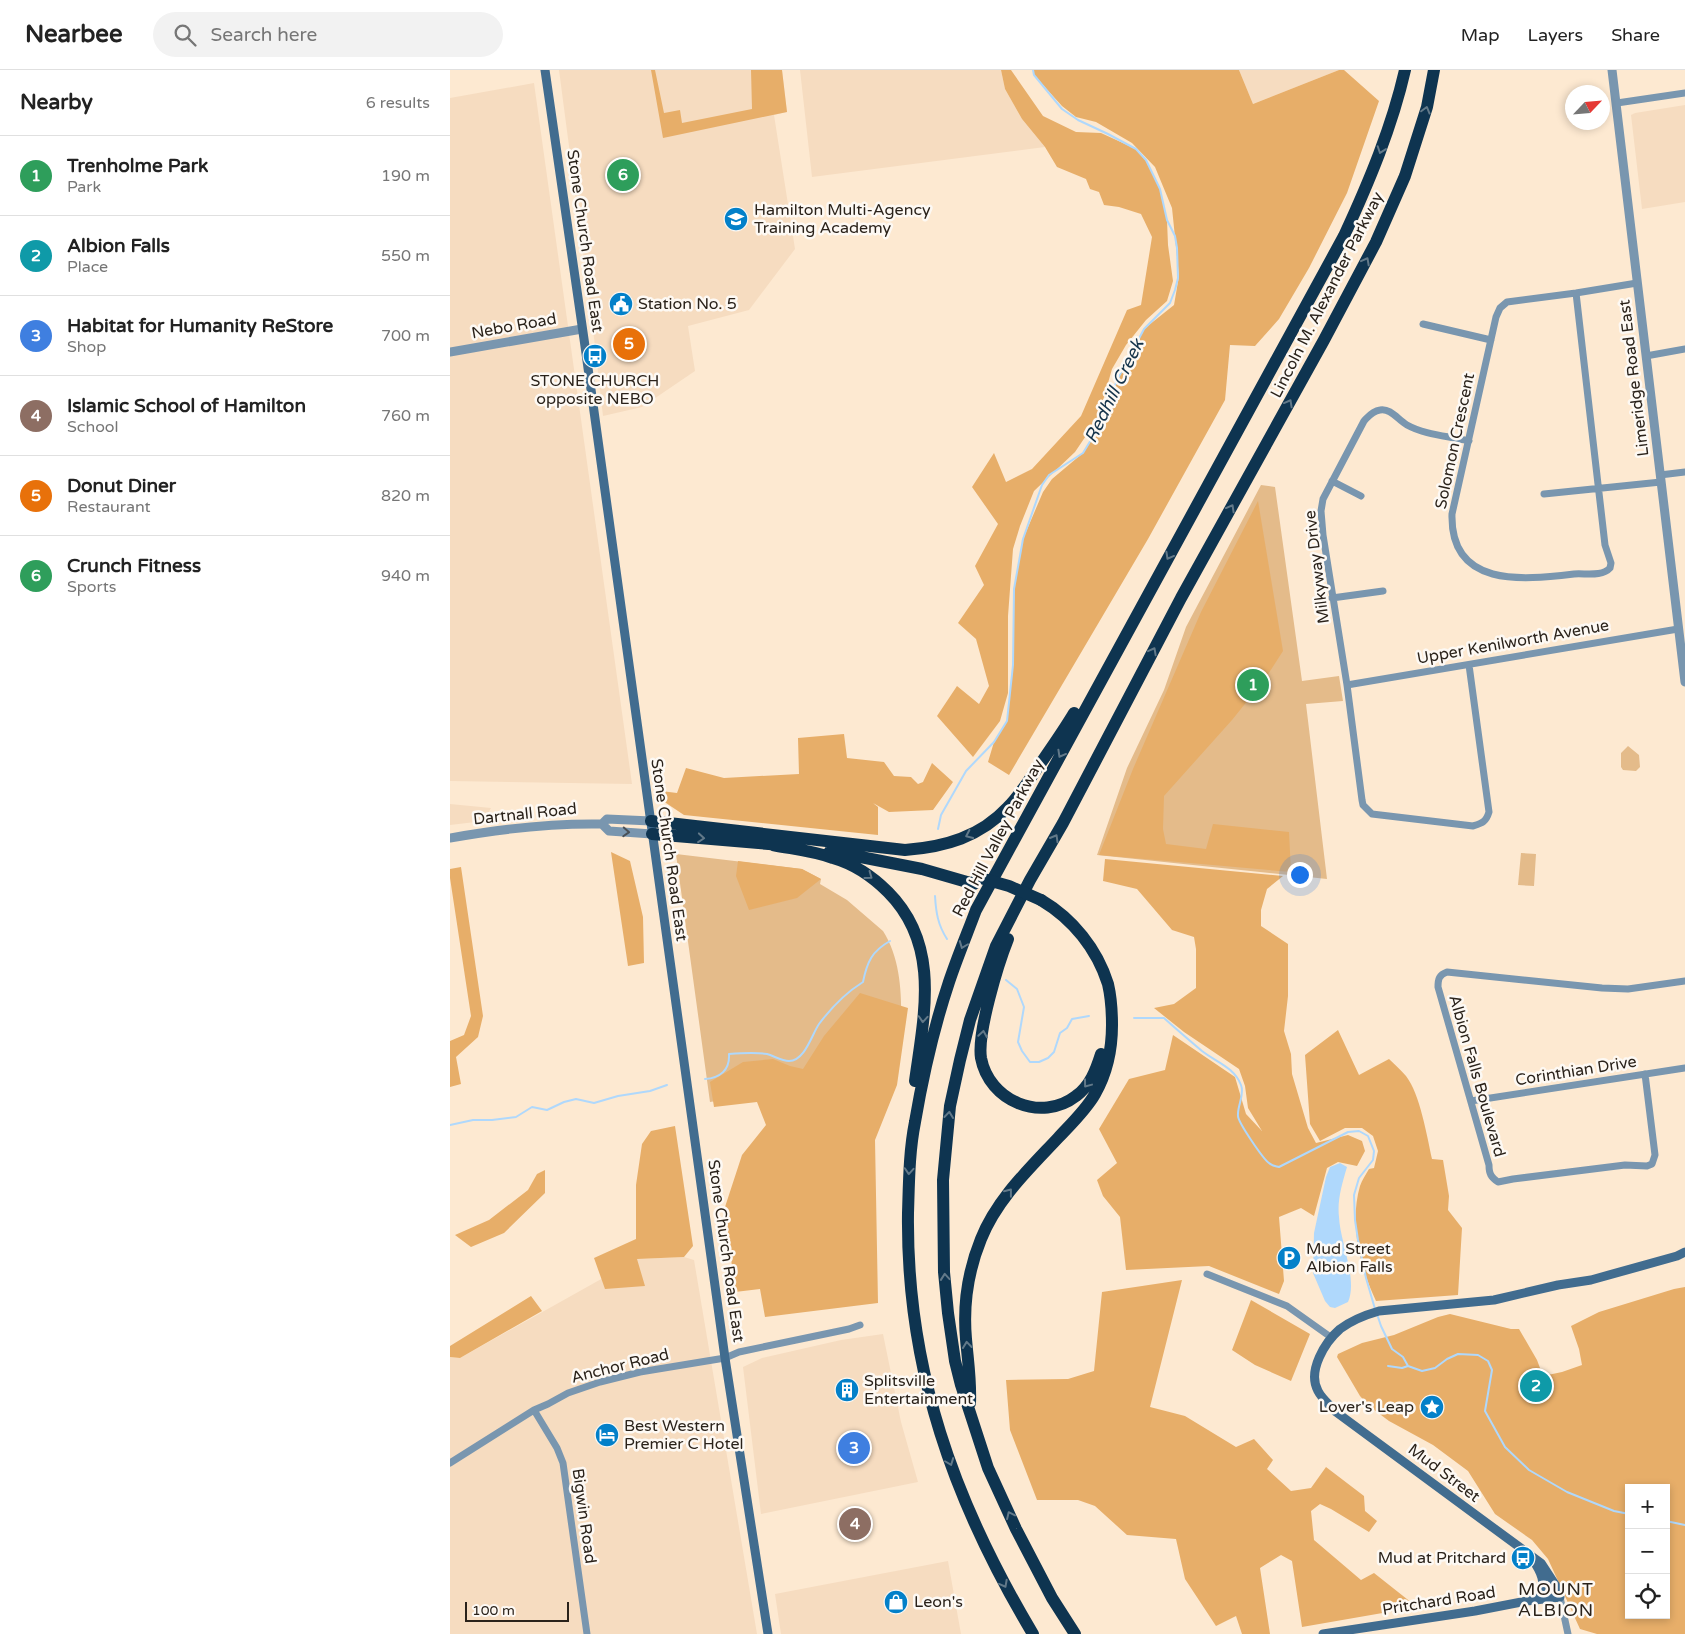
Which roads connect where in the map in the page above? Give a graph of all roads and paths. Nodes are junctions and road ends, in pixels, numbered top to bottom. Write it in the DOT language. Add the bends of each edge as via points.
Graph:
graph roads {
  1 [pos="545,70"];
  2 [pos="1405,70"];
  3 [pos="1434,70"];
  4 [pos="1612,70"];
  5 [pos="1685,93"];
  6 [pos="1617,103"];
  7 [pos="1637,282"];
  8 [pos="1576,293"];
  9 [pos="1423,324"];
  10 [pos="582,329"];
  11 [pos="1491,340"];
  12 [pos="1685,349"];
  13 [pos="450,352"];
  14 [pos="1646,356"];
  15 [pos="1238,431"];
  16 [pos="1469,441"];
  17 [pos="1685,472"];
  18 [pos="1661,479"];
  19 [pos="1332,481"];
  20 [pos="1599,488"];
  21 [pos="1544,494"];
  22 [pos="1361,496"];
  23 [pos="1383,591"];
  24 [pos="1332,598"];
  25 [pos="1682,628"];
  26 [pos="1118,650"];
  27 [pos="1470,665"];
  28 [pos="1685,682"];
  29 [pos="1347,685"];
  30 [pos="651,828"];
  31 [pos="450,838"];
  32 [pos="773,845"];
  33 [pos="850,845"];
  34 [pos="976,880"];
  35 [pos="1030,880"];
  36 [pos="1039,904"];
  37 [pos="1685,981"];
  38 [pos="1685,1068"];
  39 [pos="1644,1074"];
  40 [pos="1470,1101"];
  41 [pos="914,1123"];
  42 [pos="1685,1252"];
  43 [pos="1207,1274"];
  44 [pos="860,1325"];
  45 [pos="1332,1338"];
  46 [pos="725,1358"];
  47 [pos="534,1410"];
  48 [pos="969,1411"];
  49 [pos="450,1463"];
  50 [pos="1523,1550"];
  51 [pos="1560,1597"];
  52 [pos="1527,1601"];
  53 [pos="587,1634"];
  54 [pos="768,1634"];
  55 [pos="1033,1634"];
  56 [pos="1075,1634"];
  57 [pos="1323,1634"];
  58 [pos="1568,1634"];
  1 -- 10 [label="main road, Stone Church Road East"];
  2 -- 15 [label="highway, Lincoln M. Alexander Parkway, one-way" via="1400,94 1370,180 1344,236"];
  35 -- 3 [label="highway, Lincoln M. Alexander Parkway, one-way" via="1376,242 1405,176 1427,107"];
  4 -- 6 [label="street, Limeridge Road East"];
  5 -- 6 [label="street"];
  6 -- 7 [label="street, Limeridge Road East"];
  7 -- 8 [label="street, Solomon Crescent"];
  7 -- 14 [label="street, Limeridge Road East"];
  8 -- 11 [label="street, Solomon Crescent" via="1507,302 1500,308"];
  8 -- 20 [label="street, Solomon Crescent"];
  9 -- 11 [label="street"];
  10 -- 13 [label="street, Nebo Road"];
  10 -- 30 [label="main road, Stone Church Road East"];
  11 -- 16 [label="street, Solomon Crescent"];
  12 -- 14 [label="street"];
  14 -- 18 [label="street, Limeridge Road East"];
  15 -- 26 [label="highway, Red Hill Valley Parkway, one-way"];
  16 -- 19 [label="street, Milkyway Drive" via="1422,431 1390,412 1380,410 1371,413 1364,422"];
  16 -- 20 [label="street, Solomon Crescent" via="1451,530 1456,546 1466,560 1480,570 1516,578 1602,574 1607,571 1611,563 1605,545"];
  17 -- 18 [label="street"];
  18 -- 20 [label="street"];
  18 -- 25 [label="street, Limeridge Road East"];
  19 -- 22 [label="street"];
  19 -- 24 [label="street, Milkyway Drive" via="1321,511"];
  20 -- 21 [label="street"];
  23 -- 24 [label="street"];
  24 -- 29 [label="street, Milkyway Drive"];
  25 -- 27 [label="street, Upper Kenilworth Avenue"];
  25 -- 28 [label="street, Limeridge Road East"];
  26 -- 33 [label="highway, one-way" via="1103,666 1064,730 1010,806 986,826 955,842 926,849"];
  26 -- 41 [label="highway, Red Hill Valley Parkway, one-way" via="976,910 937,1021"];
  27 -- 29 [label="street, Upper Kenilworth Avenue"];
  27 -- 29 [label="street, Milkyway Drive" via="1489,812 1483,823 1472,826 1376,815 1366,808 1362,800"];
  30 -- 31 [label="street, Dartnall Road" via="610,831 602,824 541,825"];
  30 -- 32 [label="highway, one-way"];
  30 -- 33 [label="highway"];
  30 -- 46 [label="main road, Stone Church Road East"];
  32 -- 34 [label="highway" via="806,847"];
  32 -- 41 [label="highway, one-way" via="834,858 860,870 891,895 913,928 921,952 925,982 922,1038 912,1104"];
  33 -- 34 [label="highway" via="932,864"];
  34 -- 36 [label="highway"];
  36 -- 35 [label="highway, one-way" via="1063,925 1084,951 1100,986 1104,1031 1102,1053 1084,1090 1068,1102 1029,1108 996,1089 984,1069 980,1049 1003,950"];
  48 -- 35 [label="highway, one-way" via="955,1361 944,1272 943,1180 950,1106 970,1020 996,946"];
  48 -- 36 [label="highway, one-way" via="967,1290 982,1237 1014,1186 1094,1096 1102,1081 1112,1040 1109,989 1098,958 1057,910"];
  37 -- 40 [label="street, Albion Falls Boulevard" via="1628,989 1447,972 1441,975 1438,988"];
  38 -- 39 [label="street, Corinthian Drive"];
  39 -- 40 [label="street, Corinthian Drive"];
  39 -- 40 [label="street, Albion Falls Boulevard" via="1655,1155 1652,1164 1647,1166 1625,1165 1498,1182 1489,1173"];
  41 -- 55 [label="highway, Red Hill Valley Parkway, one-way" via="909,1173 909,1277 924,1375 938,1431 962,1492 993,1564"];
  42 -- 45 [label="main road, Mud Street" via="1591,1280 1494,1300 1368,1314 1354,1320"];
  43 -- 45 [label="street" via="1287,1306"];
  44 -- 46 [label="street, Anchor Road" via="739,1352"];
  45 -- 50 [label="main road, Mud Street" via="1316,1367 1317,1390 1326,1401 1336,1412"];
  46 -- 47 [label="street, Anchor Road" via="600,1382"];
  46 -- 54 [label="main road, Stone Church Road East"];
  47 -- 49 [label="street, Anchor Road"];
  47 -- 53 [label="street, Bigwin Road" via="563,1463"];
  56 -- 48 [label="highway, one-way" via="1016,1529 988,1468"];
  50 -- 51 [label="main road, Mud Street" via="1546,1570"];
  50 -- 52 [label="main road" via="1536,1565 1543,1582 1537,1595"];
  51 -- 52 [label="main road, Pritchard Road"];
  51 -- 58 [label="street, Mud Street"];
  52 -- 57 [label="main road, Pritchard Road"];
}
